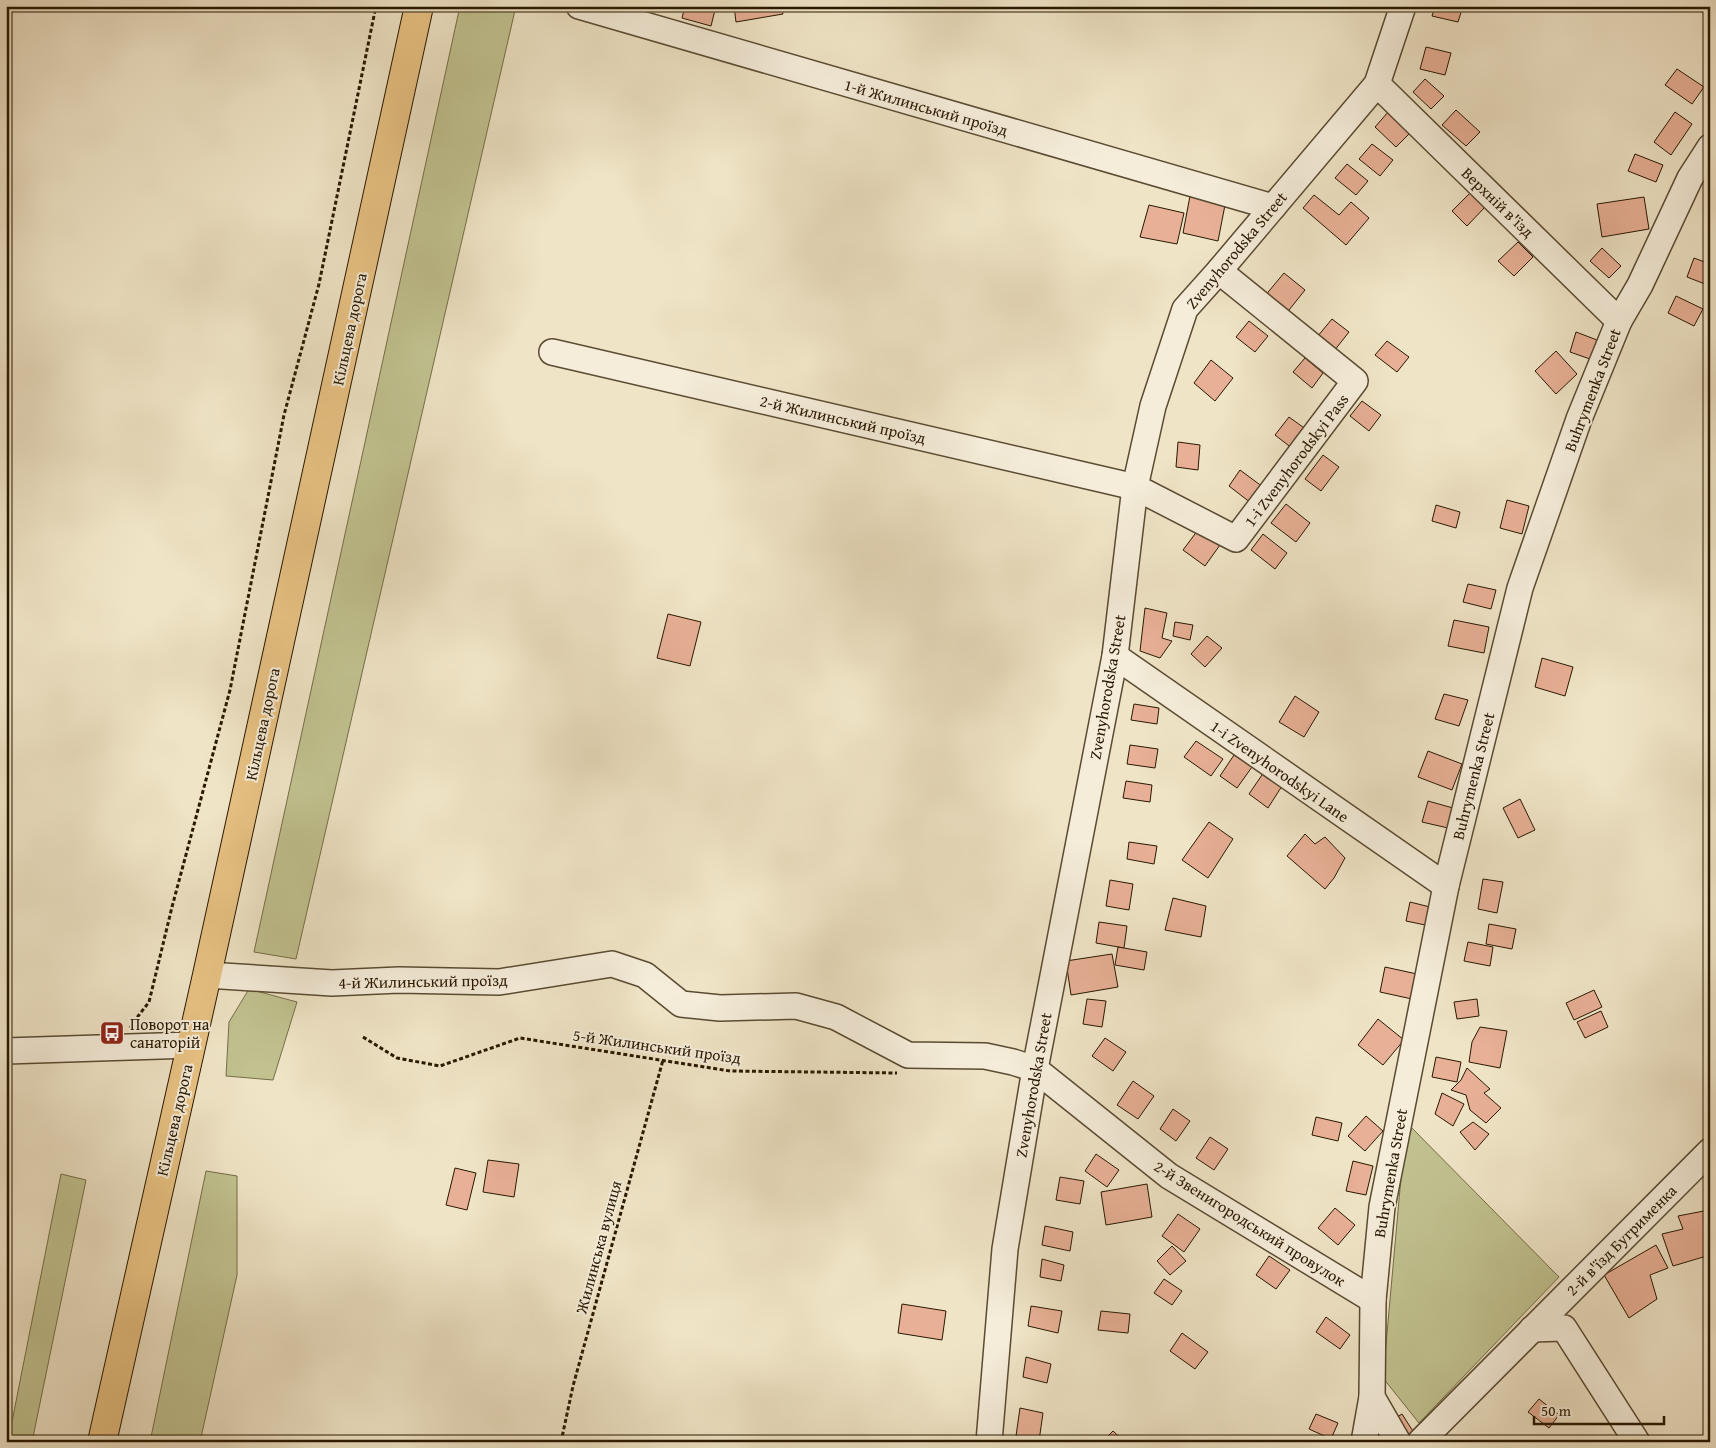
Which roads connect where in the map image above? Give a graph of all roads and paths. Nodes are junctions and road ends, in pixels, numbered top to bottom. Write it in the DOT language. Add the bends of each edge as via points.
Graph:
graph roads {
  1 [pos="376,6"];
  2 [pos="420,6"];
  3 [pos="579,6"];
  4 [pos="1403,6"];
  5 [pos="1377,84"];
  6 [pos="1710,147"];
  7 [pos="1273,208"];
  8 [pos="1219,271"];
  9 [pos="1619,321"];
  10 [pos="552,352"];
  11 [pos="1135,487"];
  12 [pos="1115,656"];
  13 [pos="1446,886"];
  14 [pos="207,975"];
  15 [pos="363,1037"];
  16 [pos="191,1045"];
  17 [pos="124,1047"];
  18 [pos="6,1051"];
  19 [pos="663,1060"];
  20 [pos="1034,1069"];
  21 [pos="906,1073"];
  22 [pos="1710,1151"];
  23 [pos="1373,1300"];
  24 [pos="1532,1329"];
  25 [pos="1372,1398"];
  26 [pos="102,1442"];
  27 [pos="561,1442"];
  28 [pos="990,1442"];
  29 [pos="1364,1442"];
  30 [pos="1398,1442"];
  31 [pos="1420,1442"];
  32 [pos="1637,1442"];
  1 -- 17 [label="path" via="319,284 284,415 230,690 149,1002 132,1024"];
  2 -- 14 [label="highway, Кільцева дорога"];
  3 -- 7 [label="street, 1-й Жилинський проїзд"];
  4 -- 5 [label="street, Zvenyhorodska Street"];
  5 -- 7 [label="street, Zvenyhorodska Street"];
  5 -- 9 [label="street, Верхній в'їзд"];
  6 -- 9 [label="street, Buhrymenka Street" via="1690,178"];
  7 -- 8 [label="street, Zvenyhorodska Street"];
  8 -- 11 [label="street, Zvenyhorodska Street" via="1185,309 1153,406"];
  8 -- 11 [label="street, 1-i Zvenyhorodskyi Pass" via="1356,381 1236,539"];
  9 -- 13 [label="street, Buhrymenka Street" via="1579,419 1520,588"];
  10 -- 11 [label="street, 2-й Жилинський проїзд"];
  11 -- 12 [label="street, Zvenyhorodska Street"];
  12 -- 13 [label="street, 1-i Zvenyhorodskyi Lane"];
  12 -- 20 [label="street, Zvenyhorodska Street"];
  13 -- 23 [label="street, Buhrymenka Street" via="1382,1207"];
  14 -- 16 [label="highway, Кільцева дорога"];
  14 -- 20 [label="street, 4-й Жилинський проїзд" via="332,983 399,980 499,982 612,964 645,976 681,1004 720,1008 796,1006 836,1017 908,1056 985,1056"];
  15 -- 19 [label="path, 5-й Жилинський проїзд" via="397,1058 440,1066 520,1038"];
  16 -- 17 [label="street"];
  16 -- 26 [label="highway, Кільцева дорога"];
  17 -- 18 [label="street"];
  19 -- 21 [label="path, 5-й Жилинський проїзд" via="730,1071"];
  19 -- 27 [label="path, Жилинська вулиця" via="573,1386"];
  20 -- 23 [label="street, 2-й Звенигородський провулок" via="1169,1176"];
  20 -- 28 [label="street, Zvenyhorodska Street" via="1004,1248"];
  22 -- 24 [label="street, 2-й в'їзд Бугрименка"];
  23 -- 25 [label="street, Buhrymenka Street"];
  24 -- 31 [label="street, 2-й в'їзд Бугрименка"];
  24 -- 32 [label="street" via="1564,1328"];
  25 -- 29 [label="street, Buhrymenka Street"];
  25 -- 30 [label="street"];
}
